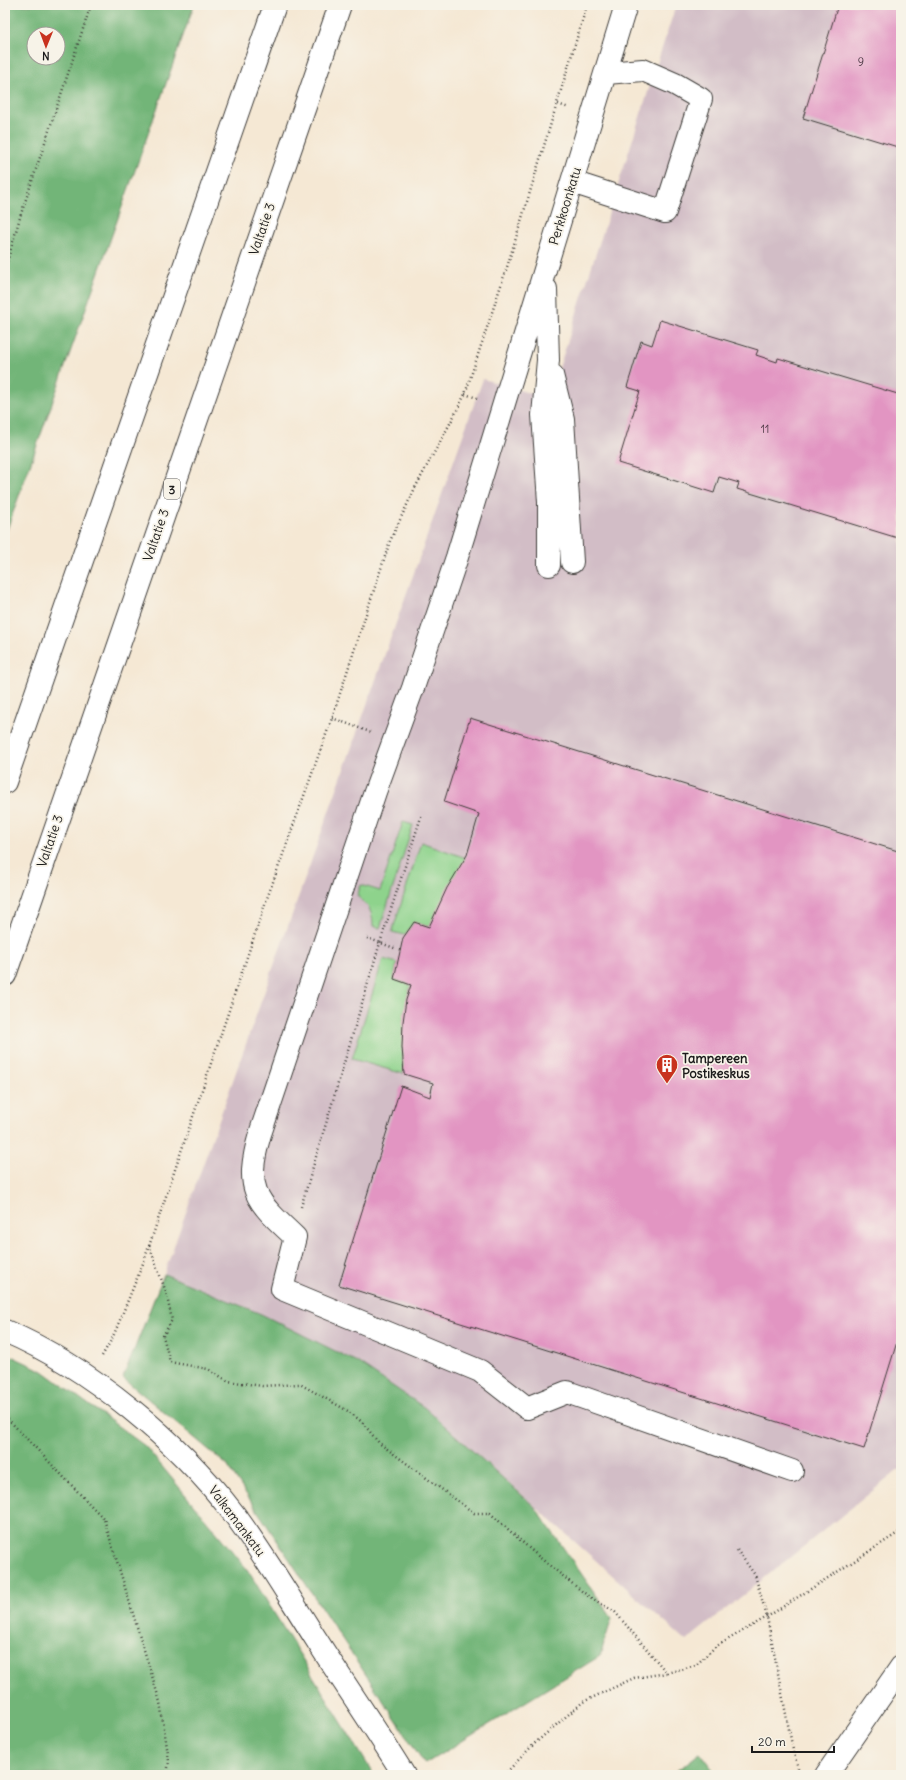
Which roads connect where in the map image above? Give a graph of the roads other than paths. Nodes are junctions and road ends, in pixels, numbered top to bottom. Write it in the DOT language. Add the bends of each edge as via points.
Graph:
graph roads {
  1 [pos="275,5"];
  2 [pos="340,5"];
  3 [pos="626,5"];
  4 [pos="606,73"];
  5 [pos="572,182"];
  6 [pos="545,272"];
  7 [pos="548,360"];
  8 [pos="572,562"];
  9 [pos="549,564"];
  10 [pos="5,782"];
  11 [pos="5,975"];
  12 [pos="5,1331"];
  13 [pos="792,1471"];
  14 [pos="901,1667"];
  15 [pos="404,1775"];
  16 [pos="826,1775"];
  1 -- 10 [label="main road"];
  2 -- 11 [label="main road, Valtatie 3 / 3"];
  3 -- 4 [label="main road, Perkkoonkatu"];
  4 -- 5 [label="main road, Perkkoonkatu"];
  4 -- 5 [label="main road" via="642,70 701,99 665,212"];
  5 -- 6 [label="main road, Perkkoonkatu"];
  6 -- 7 [label="main road"];
  6 -- 13 [label="main road, Perkkoonkatu" via="457,556 254,1155 253,1182 259,1198 295,1237 282,1289 480,1371 527,1408 567,1392"];
  7 -- 8 [label="main road" via="562,419"];
  7 -- 9 [label="main road" via="542,415 549,502"];
  12 -- 15 [label="main road, Valkamankatu" via="56,1356 89,1377 135,1413 205,1479 261,1551"];
  14 -- 16 [label="main road"];
}
